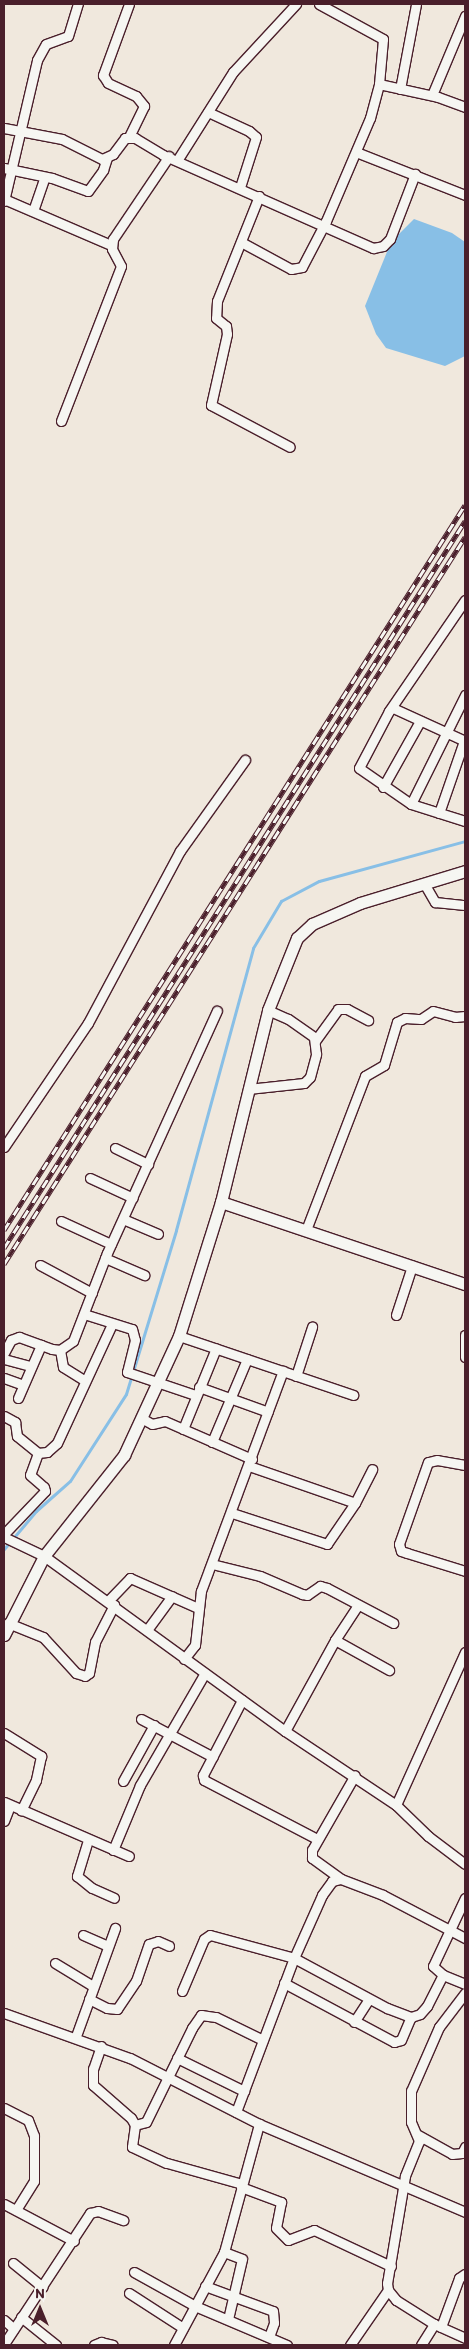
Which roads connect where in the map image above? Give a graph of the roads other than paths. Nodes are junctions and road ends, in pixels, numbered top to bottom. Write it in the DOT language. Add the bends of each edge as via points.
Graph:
graph roads {
  1 [pos="78,4"];
  2 [pos="129,4"];
  3 [pos="296,4"];
  4 [pos="319,4"];
  5 [pos="416,4"];
  6 [pos="465,16"];
  7 [pos="379,84"];
  8 [pos="400,89"];
  9 [pos="432,95"];
  10 [pos="465,107"];
  11 [pos="208,112"];
  12 [pos="4,128"];
  13 [pos="22,131"];
  14 [pos="129,137"];
  15 [pos="356,152"];
  16 [pos="107,158"];
  17 [pos="173,158"];
  18 [pos="8,169"];
  19 [pos="415,174"];
  20 [pos="45,177"];
  21 [pos="240,188"];
  22 [pos="465,195"];
  23 [pos="259,196"];
  24 [pos="4,200"];
  25 [pos="32,211"];
  26 [pos="323,226"];
  27 [pos="241,242"];
  28 [pos="111,245"];
  29 [pos="61,421"];
  30 [pos="290,447"];
  31 [pos="465,600"];
  32 [pos="465,695"];
  33 [pos="393,708"];
  34 [pos="420,722"];
  35 [pos="447,734"];
  36 [pos="465,741"];
  37 [pos="245,760"];
  38 [pos="383,787"];
  39 [pos="411,804"];
  40 [pos="439,813"];
  41 [pos="465,820"];
  42 [pos="465,871"];
  43 [pos="426,885"];
  44 [pos="465,905"];
  45 [pos="268,1010"];
  46 [pos="217,1011"];
  47 [pos="465,1016"];
  48 [pos="368,1020"];
  49 [pos="315,1041"];
  50 [pos="248,1089"];
  51 [pos="4,1147"];
  52 [pos="114,1148"];
  53 [pos="148,1164"];
  54 [pos="90,1178"];
  55 [pos="133,1198"];
  56 [pos="221,1202"];
  57 [pos="123,1219"];
  58 [pos="61,1221"];
  59 [pos="306,1230"];
  60 [pos="158,1234"];
  61 [pos="111,1244"];
  62 [pos="105,1258"];
  63 [pos="40,1265"];
  64 [pos="412,1266"];
  65 [pos="144,1275"];
  66 [pos="465,1284"];
  67 [pos="92,1293"];
  68 [pos="84,1314"];
  69 [pos="396,1315"];
  70 [pos="112,1324"];
  71 [pos="312,1327"];
  72 [pos="465,1335"];
  73 [pos="179,1336"];
  74 [pos="41,1345"];
  75 [pos="216,1348"];
  76 [pos="60,1350"];
  77 [pos="4,1353"];
  78 [pos="465,1357"];
  79 [pos="4,1359"];
  80 [pos="247,1359"];
  81 [pos="31,1366"];
  82 [pos="283,1371"];
  83 [pos="296,1376"];
  84 [pos="4,1378"];
  85 [pos="86,1382"];
  86 [pos="158,1384"];
  87 [pos="24,1385"];
  88 [pos="197,1391"];
  89 [pos="353,1395"];
  90 [pos="18,1398"];
  91 [pos="230,1399"];
  92 [pos="268,1412"];
  93 [pos="4,1416"];
  94 [pos="143,1420"];
  95 [pos="183,1429"];
  96 [pos="212,1442"];
  97 [pos="38,1453"];
  98 [pos="250,1463"];
  99 [pos="465,1465"];
  100 [pos="372,1469"];
  101 [pos="355,1503"];
  102 [pos="232,1513"];
  103 [pos="5,1536"];
  104 [pos="44,1556"];
  105 [pos="212,1564"];
  106 [pos="465,1572"];
  107 [pos="172,1596"];
  108 [pos="111,1603"];
  109 [pos="358,1605"];
  110 [pos="198,1608"];
  111 [pos="8,1623"];
  112 [pos="393,1623"];
  113 [pos="147,1630"];
  114 [pos="4,1635"];
  115 [pos="335,1640"];
  116 [pos="465,1652"];
  117 [pos="184,1659"];
  118 [pos="389,1670"];
  119 [pos="204,1673"];
  120 [pos="242,1700"];
  121 [pos="141,1719"];
  122 [pos="154,1725"];
  123 [pos="285,1731"];
  124 [pos="170,1732"];
  125 [pos="4,1733"];
  126 [pos="212,1756"];
  127 [pos="355,1776"];
  128 [pos="123,1781"];
  129 [pos="7,1804"];
  130 [pos="396,1805"];
  131 [pos="21,1811"];
  132 [pos="4,1821"];
  133 [pos="317,1839"];
  134 [pos="88,1840"];
  135 [pos="114,1850"];
  136 [pos="129,1856"];
  137 [pos="465,1864"];
  138 [pos="341,1879"];
  139 [pos="114,1898"];
  140 [pos="465,1898"];
  141 [pos="115,1928"];
  142 [pos="449,1929"];
  143 [pos="83,1935"];
  144 [pos="465,1938"];
  145 [pos="108,1946"];
  146 [pos="169,1946"];
  147 [pos="294,1958"];
  148 [pos="55,1963"];
  149 [pos="443,1975"];
  150 [pos="284,1984"];
  151 [pos="465,1984"];
  152 [pos="93,1986"];
  153 [pos="182,1991"];
  154 [pos="465,1993"];
  155 [pos="90,1999"];
  156 [pos="369,1999"];
  157 [pos="4,2013"];
  158 [pos="411,2017"];
  159 [pos="354,2022"];
  160 [pos="76,2036"];
  161 [pos="263,2040"];
  162 [pos="101,2046"];
  163 [pos="177,2058"];
  164 [pos="168,2077"];
  165 [pos="244,2091"];
  166 [pos="4,2108"];
  167 [pos="236,2112"];
  168 [pos="259,2124"];
  169 [pos="135,2125"];
  170 [pos="418,2135"];
  171 [pos="465,2147"];
  172 [pos="404,2184"];
  173 [pos="242,2186"];
  174 [pos="4,2204"];
  175 [pos="16,2210"];
  176 [pos="465,2212"];
  177 [pos="123,2220"];
  178 [pos="74,2241"];
  179 [pos="224,2252"];
  180 [pos="13,2263"];
  181 [pos="391,2266"];
  182 [pos="134,2272"];
  183 [pos="465,2274"];
  184 [pos="205,2286"];
  185 [pos="43,2287"];
  186 [pos="388,2290"];
  187 [pos="129,2292"];
  188 [pos="234,2294"];
  189 [pos="195,2306"];
  190 [pos="21,2317"];
  191 [pos="228,2319"];
  192 [pos="4,2320"];
  193 [pos="437,2325"];
  194 [pos="183,2328"];
  195 [pos="14,2329"];
  196 [pos="269,2338"];
  197 [pos="465,2338"];
  198 [pos="4,2344"];
  199 [pos="56,2345"];
  200 [pos="94,2345"];
  201 [pos="113,2345"];
  202 [pos="174,2345"];
  203 [pos="287,2345"];
  204 [pos="350,2345"];
  205 [pos="421,2345"];
  1 -- 13 [label="street" via="68,36 42,48"];
  2 -- 14 [label="street" via="103,76 108,83 136,96 144,106"];
  3 -- 11 [label="street" via="233,72"];
  4 -- 7 [label="street" via="383,39"];
  5 -- 8 [label="street"];
  6 -- 9 [label="street"];
  7 -- 8 [label="street"];
  7 -- 15 [label="street"];
  8 -- 9 [label="street"];
  9 -- 10 [label="street"];
  11 -- 17 [label="street"];
  11 -- 21 [label="street" via="249,131 256,138"];
  12 -- 13 [label="street"];
  13 -- 16 [label="street" via="62,139"];
  13 -- 18 [label="street"];
  14 -- 16 [label="street"];
  14 -- 17 [label="street"];
  15 -- 19 [label="street"];
  15 -- 26 [label="street"];
  16 -- 20 [label="street" via="99,178 88,191"];
  17 -- 21 [label="street"];
  17 -- 28 [label="street"];
  18 -- 20 [label="street"];
  18 -- 24 [label="street"];
  19 -- 22 [label="street"];
  19 -- 26 [label="street" via="390,239 383,246 363,246"];
  20 -- 25 [label="street"];
  21 -- 23 [label="street"];
  23 -- 26 [label="street"];
  23 -- 27 [label="street"];
  24 -- 25 [label="street"];
  25 -- 28 [label="street"];
  26 -- 27 [label="street" via="297,270"];
  27 -- 30 [label="street" via="217,301 216,318 226,326 227,334 211,405"];
  28 -- 29 [label="street" via="121,266"];
  31 -- 33 [label="street"];
  32 -- 35 [label="street"];
  33 -- 34 [label="street"];
  33 -- 38 [label="street" via="359,768"];
  34 -- 35 [label="street"];
  34 -- 38 [label="street"];
  35 -- 36 [label="street"];
  35 -- 39 [label="street"];
  36 -- 40 [label="street"];
  37 -- 51 [label="street" via="180,851 88,1023"];
  38 -- 39 [label="street"];
  39 -- 40 [label="street"];
  40 -- 41 [label="street"];
  42 -- 43 [label="street"];
  43 -- 44 [label="street" via="430,896 439,904"];
  43 -- 45 [label="street" via="360,903 304,930 292,948"];
  45 -- 49 [label="street" via="299,1025"];
  45 -- 50 [label="street"];
  46 -- 53 [label="street"];
  47 -- 59 [label="street" via="455,1017 433,1011 421,1019 405,1018 397,1022 384,1065 364,1076"];
  48 -- 49 [label="street" via="347,1009 338,1009"];
  49 -- 50 [label="street" via="316,1054 310,1078 304,1083"];
  50 -- 56 [label="street"];
  52 -- 53 [label="street"];
  53 -- 55 [label="street"];
  54 -- 55 [label="street"];
  55 -- 57 [label="street"];
  56 -- 59 [label="street"];
  56 -- 73 [label="street"];
  57 -- 60 [label="street"];
  57 -- 61 [label="street"];
  58 -- 61 [label="street"];
  59 -- 64 [label="street"];
  61 -- 62 [label="street"];
  62 -- 65 [label="street"];
  62 -- 67 [label="street"];
  63 -- 67 [label="street"];
  64 -- 66 [label="street"];
  64 -- 69 [label="street"];
  67 -- 68 [label="street"];
  68 -- 70 [label="street"];
  68 -- 76 [label="street" via="73,1340"];
  70 -- 85 [label="street"];
  70 -- 86 [label="street" via="132,1329 135,1333 131,1374"];
  71 -- 83 [label="street"];
  72 -- 78 [label="street"];
  73 -- 75 [label="street"];
  73 -- 86 [label="street"];
  74 -- 76 [label="street"];
  74 -- 77 [label="street" via="15,1338"];
  74 -- 81 [label="street"];
  75 -- 80 [label="street"];
  75 -- 88 [label="street"];
  76 -- 85 [label="street" via="63,1367"];
  79 -- 81 [label="street"];
  80 -- 82 [label="street"];
  80 -- 91 [label="street"];
  81 -- 87 [label="street"];
  82 -- 83 [label="street"];
  82 -- 92 [label="street"];
  83 -- 89 [label="street"];
  84 -- 87 [label="street"];
  85 -- 97 [label="street" via="57,1443 47,1452"];
  86 -- 88 [label="street"];
  86 -- 94 [label="street"];
  87 -- 90 [label="street"];
  88 -- 91 [label="street"];
  88 -- 95 [label="street"];
  91 -- 92 [label="street"];
  91 -- 96 [label="street"];
  92 -- 98 [label="street"];
  93 -- 97 [label="street" via="15,1422 17,1436"];
  94 -- 95 [label="street" via="152,1424 165,1421"];
  94 -- 104 [label="street" via="110,1476"];
  95 -- 96 [label="street"];
  96 -- 98 [label="street"];
  97 -- 103 [label="street" via="30,1475 44,1486 44,1491"];
  98 -- 101 [label="street"];
  98 -- 102 [label="street"];
  99 -- 106 [label="street" via="437,1460 428,1462 399,1544 401,1551"];
  100 -- 101 [label="street"];
  101 -- 102 [label="street" via="327,1544"];
  102 -- 105 [label="street"];
  103 -- 104 [label="street"];
  104 -- 108 [label="street"];
  104 -- 111 [label="street"];
  105 -- 109 [label="street" via="260,1576 302,1594 307,1595 320,1586"];
  105 -- 110 [label="street"];
  107 -- 108 [label="street" via="130,1578"];
  107 -- 110 [label="street"];
  107 -- 113 [label="street"];
  108 -- 111 [label="street" via="94,1642 89,1673 85,1676 76,1674 43,1637"];
  108 -- 113 [label="street"];
  109 -- 112 [label="street"];
  109 -- 115 [label="street"];
  110 -- 117 [label="street" via="195,1645"];
  111 -- 114 [label="street"];
  113 -- 117 [label="street"];
  115 -- 118 [label="street"];
  115 -- 123 [label="street"];
  116 -- 130 [label="street"];
  117 -- 119 [label="street"];
  119 -- 120 [label="street"];
  119 -- 124 [label="street"];
  120 -- 123 [label="street"];
  120 -- 126 [label="street"];
  121 -- 122 [label="street"];
  122 -- 124 [label="street"];
  122 -- 128 [label="street"];
  123 -- 127 [label="street"];
  124 -- 126 [label="street"];
  124 -- 135 [label="street" via="137,1792"];
  125 -- 131 [label="street" via="41,1756 36,1780"];
  126 -- 133 [label="street" via="203,1776 208,1785"];
  127 -- 130 [label="street"];
  127 -- 133 [label="street"];
  129 -- 131 [label="street"];
  129 -- 132 [label="street"];
  130 -- 137 [label="street" via="428,1836"];
  131 -- 134 [label="street"];
  133 -- 138 [label="street" via="312,1858"];
  134 -- 135 [label="street"];
  134 -- 139 [label="street" via="77,1876 92,1888"];
  135 -- 136 [label="street"];
  138 -- 142 [label="street" via="383,1895"];
  138 -- 147 [label="street" via="326,1887"];
  140 -- 142 [label="street"];
  141 -- 145 [label="street"];
  142 -- 144 [label="street"];
  142 -- 149 [label="street" via="434,1966"];
  143 -- 145 [label="street"];
  145 -- 152 [label="street"];
  146 -- 155 [label="street" via="158,1941 149,1944 136,1981 117,2009 107,2008"];
  147 -- 150 [label="street"];
  147 -- 153 [label="street" via="206,1936"];
  147 -- 156 [label="street"];
  148 -- 152 [label="street"];
  149 -- 151 [label="street"];
  149 -- 158 [label="street" via="427,2006 420,2014"];
  150 -- 159 [label="street"];
  150 -- 161 [label="street"];
  152 -- 155 [label="street"];
  154 -- 170 [label="street" via="439,2027 411,2091 411,2122"];
  155 -- 160 [label="street"];
  156 -- 158 [label="street"];
  156 -- 159 [label="street"];
  157 -- 160 [label="street"];
  158 -- 159 [label="street" via="398,2042"];
  160 -- 162 [label="street"];
  161 -- 163 [label="street" via="216,2017 201,2015"];
  161 -- 165 [label="street"];
  162 -- 164 [label="street"];
  162 -- 169 [label="street" via="93,2069 93,2085"];
  163 -- 164 [label="street"];
  163 -- 165 [label="street"];
  164 -- 167 [label="street"];
  164 -- 169 [label="street" via="146,2122"];
  165 -- 167 [label="street"];
  166 -- 175 [label="street" via="28,2120 34,2136 34,2181"];
  167 -- 168 [label="street"];
  168 -- 172 [label="street"];
  168 -- 173 [label="street"];
  169 -- 173 [label="street" via="132,2147 137,2151"];
  170 -- 171 [label="street" via="452,2154 462,2153"];
  170 -- 172 [label="street"];
  172 -- 176 [label="street"];
  172 -- 181 [label="street"];
  173 -- 179 [label="street"];
  173 -- 181 [label="street" via="282,2202 276,2228 288,2240 314,2230"];
  174 -- 175 [label="street"];
  175 -- 178 [label="street"];
  177 -- 178 [label="street" via="94,2211"];
  178 -- 185 [label="street"];
  179 -- 184 [label="street"];
  179 -- 188 [label="street" via="242,2259"];
  180 -- 185 [label="street"];
  181 -- 186 [label="street"];
  182 -- 189 [label="street"];
  183 -- 193 [label="street" via="459,2278"];
  184 -- 188 [label="street"];
  184 -- 189 [label="street"];
  185 -- 190 [label="street"];
  186 -- 193 [label="street" via="396,2300"];
  186 -- 204 [label="street"];
  187 -- 194 [label="street"];
  188 -- 191 [label="street"];
  188 -- 196 [label="street" via="273,2311 274,2323"];
  189 -- 191 [label="street"];
  189 -- 194 [label="street"];
  190 -- 195 [label="street"];
  190 -- 199 [label="street"];
  191 -- 196 [label="street"];
  192 -- 195 [label="street"];
  193 -- 197 [label="street"];
  193 -- 205 [label="street"];
  194 -- 202 [label="street"];
  195 -- 198 [label="street"];
  196 -- 203 [label="street"];
  200 -- 201 [label="street" via="101,2342"];
}
